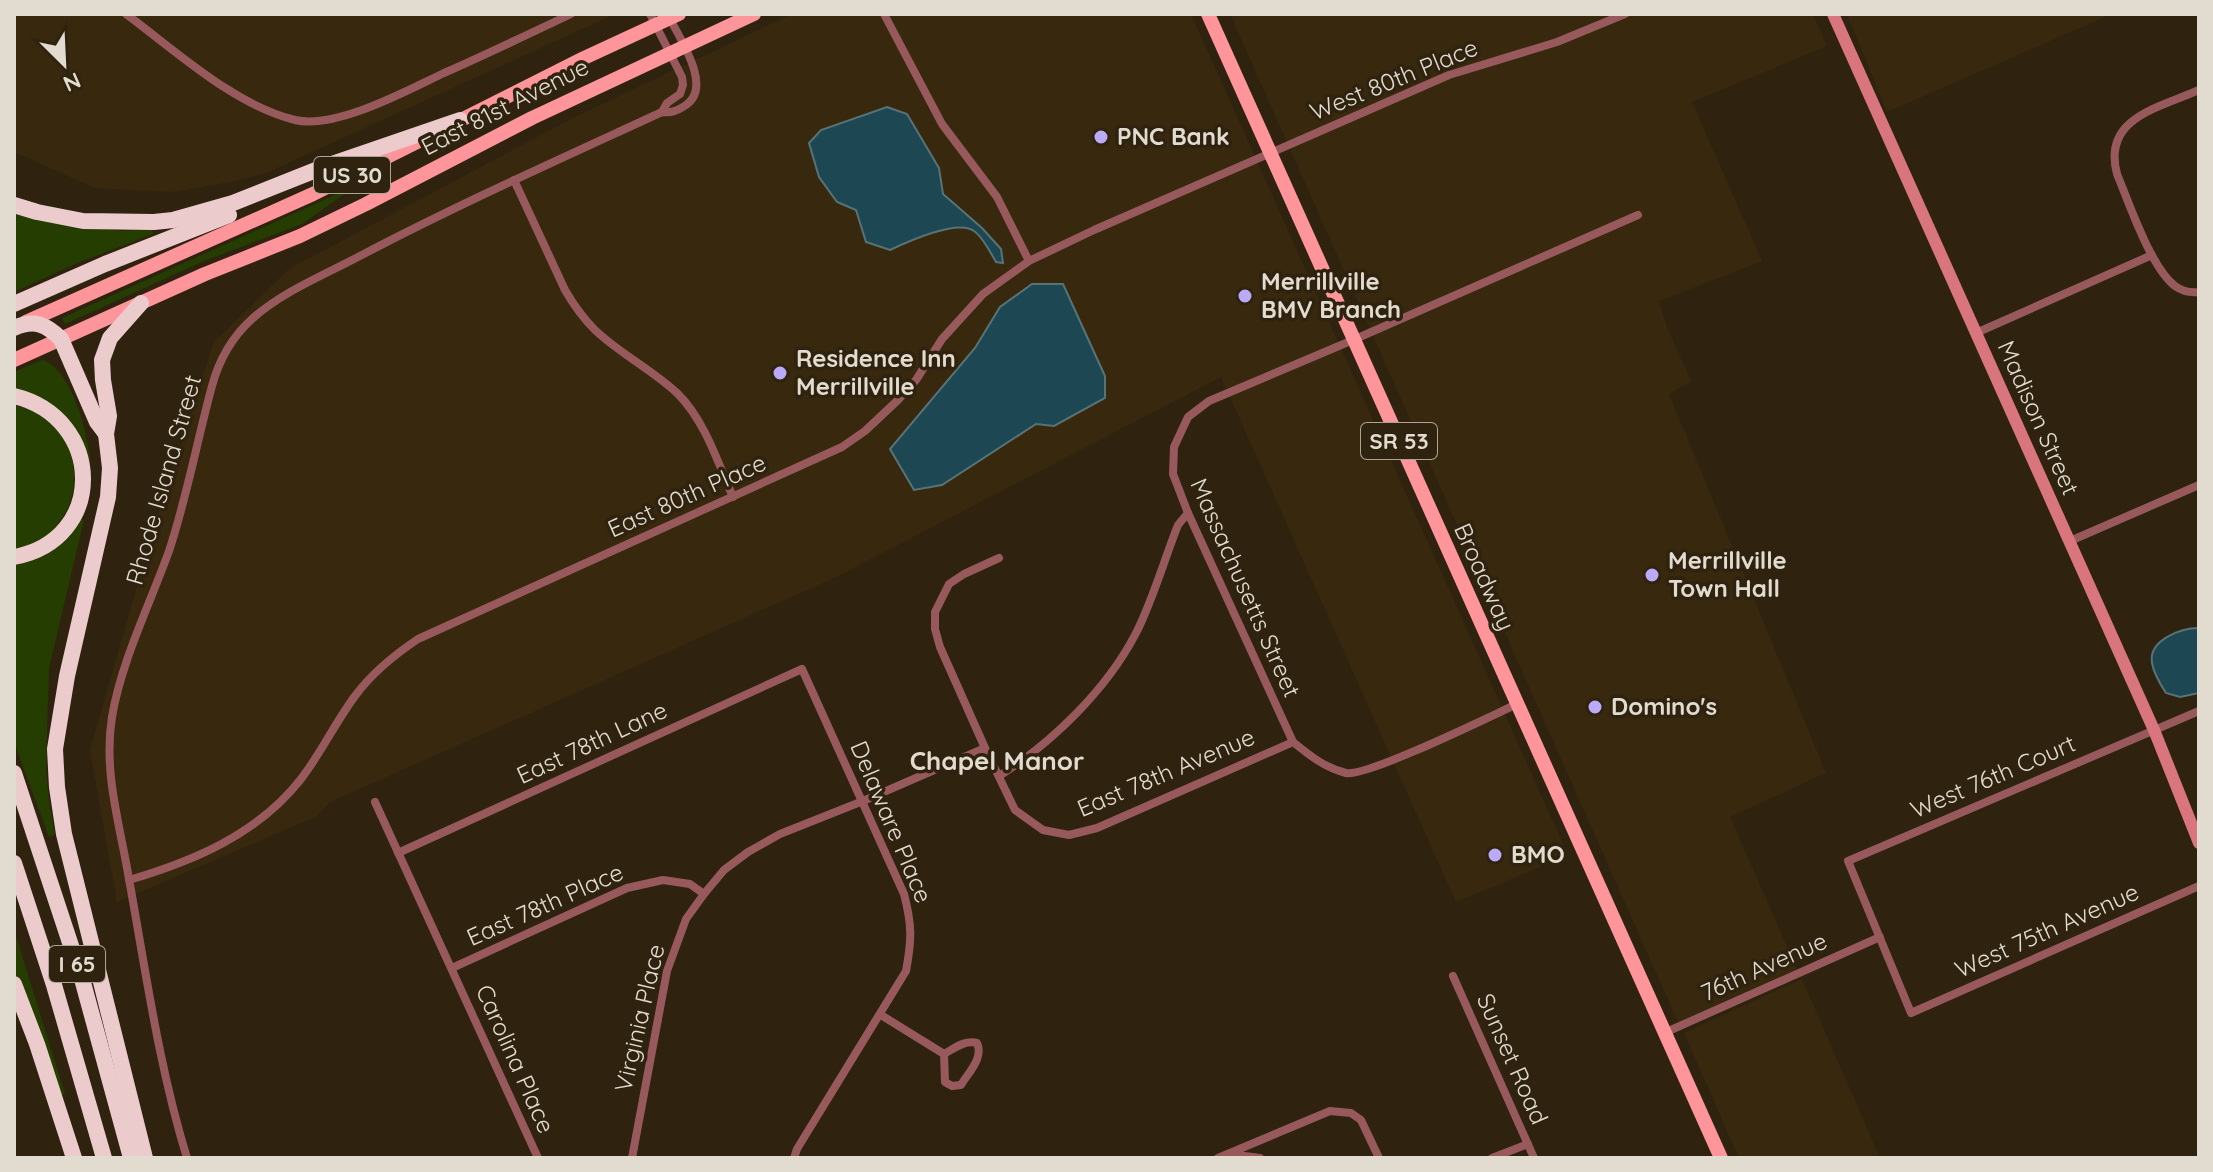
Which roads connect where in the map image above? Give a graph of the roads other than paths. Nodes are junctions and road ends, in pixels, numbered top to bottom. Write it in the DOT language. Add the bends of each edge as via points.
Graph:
graph roads {
  1 [pos="126,14"];
  2 [pos="571,14"];
  3 [pos="754,14"];
  4 [pos="884,14"];
  5 [pos="1208,14"];
  6 [pos="1625,14"];
  7 [pos="1833,14"];
  8 [pos="665,17"];
  9 [pos="677,50"];
  10 [pos="2199,90"];
  11 [pos="662,112"];
  12 [pos="460,120"];
  13 [pos="1270,153"];
  14 [pos="298,178"];
  15 [pos="514,180"];
  16 [pos="14,205"];
  17 [pos="1638,215"];
  18 [pos="2152,255"];
  19 [pos="1029,261"];
  20 [pos="2199,292"];
  21 [pos="141,303"];
  22 [pos="14,304"];
  23 [pos="20,325"];
  24 [pos="1976,333"];
  25 [pos="61,339"];
  26 [pos="1353,340"];
  27 [pos="14,360"];
  28 [pos="14,396"];
  29 [pos="106,434"];
  30 [pos="2199,485"];
  31 [pos="733,497"];
  32 [pos="1188,513"];
  33 [pos="2070,541"];
  34 [pos="14,557"];
  35 [pos="999,558"];
  36 [pos="802,669"];
  37 [pos="1517,704"];
  38 [pos="2199,711"];
  39 [pos="2154,730"];
  40 [pos="1293,742"];
  41 [pos="985,748"];
  42 [pos="14,773"];
  43 [pos="999,776"];
  44 [pos="863,801"];
  45 [pos="375,802"];
  46 [pos="2199,843"];
  47 [pos="398,853"];
  48 [pos="14,863"];
  49 [pos="129,880"];
  50 [pos="2199,886"];
  51 [pos="704,894"];
  52 [pos="1880,937"];
  53 [pos="452,968"];
  54 [pos="1453,976"];
  55 [pos="14,984"];
  56 [pos="881,1015"];
  57 [pos="1664,1033"];
  58 [pos="944,1054"];
  59 [pos="1528,1144"];
  60 [pos="1228,1153"];
  61 [pos="74,1158"];
  62 [pos="104,1158"];
  63 [pos="131,1158"];
  64 [pos="145,1158"];
  65 [pos="187,1158"];
  66 [pos="538,1158"];
  67 [pos="632,1158"];
  68 [pos="794,1158"];
  69 [pos="1218,1158"];
  70 [pos="1260,1158"];
  71 [pos="1379,1158"];
  72 [pos="1492,1158"];
  73 [pos="1534,1158"];
  74 [pos="1721,1158"];
  1 -- 2 [label="street" via="239,98 299,121 336,118 372,106"];
  3 -- 9 [label="main road, East 81st Avenue / US 30"];
  4 -- 19 [label="street" via="942,124 997,197"];
  5 -- 13 [label="main road, Broadway / SR 53"];
  6 -- 13 [label="street, West 80th Place" via="1557,42 1449,75"];
  7 -- 24 [label="street, Madison Street"];
  8 -- 9 [label="street, Rhode Island Street"];
  8 -- 9 [label="street, Rhode Island Street"];
  8 -- 12 [label="main road, East 81st Avenue / US 30"];
  9 -- 11 [label="street, Rhode Island Street" via="683,85"];
  9 -- 11 [label="street, Rhode Island Street" via="696,76 697,91 678,110"];
  9 -- 21 [label="main road, East 81st Avenue / US 30" via="300,236"];
  10 -- 18 [label="street" via="2131,121 2115,142 2117,174"];
  11 -- 15 [label="street, Rhode Island Street"];
  12 -- 14 [label="highway"];
  12 -- 23 [label="main road, East 81st Avenue / US 30" via="313,194"];
  13 -- 19 [label="street, East 80th Place"];
  13 -- 26 [label="main road, Broadway / SR 53"];
  14 -- 16 [label="highway" via="211,211 154,222 83,221"];
  14 -- 22 [label="highway" via="271,196"];
  15 -- 31 [label="street" via="573,304 596,331 682,398 702,427"];
  15 -- 49 [label="street, Rhode Island Street" via="282,297 251,320 224,354 173,537 112,717 110,776"];
  17 -- 26 [label="street"];
  18 -- 20 [label="street" via="2176,287"];
  18 -- 24 [label="street"];
  19 -- 31 [label="street, East 80th Place" via="983,294 942,339 916,380 865,431 833,453"];
  21 -- 25 [label="main road, East 81st Avenue / US 30"];
  21 -- 29 [label="highway" via="115,331 104,353"];
  23 -- 25 [label="highway" via="45,326"];
  24 -- 33 [label="street, Madison Street"];
  25 -- 27 [label="main road, East 81st Avenue / US 30"];
  25 -- 29 [label="highway"];
  26 -- 32 [label="street, Massachusetts Street" via="1209,401 1188,417 1174,447 1173,474"];
  26 -- 37 [label="main road, Broadway / SR 53"];
  28 -- 34 [label="highway" via="44,407 64,424 81,458 83,483 64,530 44,547"];
  29 -- 64 [label="highway" via="108,497 63,692 56,778 64,834"];
  30 -- 33 [label="street"];
  31 -- 49 [label="street, East 80th Place" via="418,639 362,687 301,778 260,819 221,845"];
  32 -- 40 [label="street, Massachusetts Street"];
  32 -- 43 [label="street" via="1117,665 1091,698 1028,758"];
  33 -- 39 [label="street, Madison Street"];
  35 -- 41 [label="street, East 78th Avenue" via="949,584 935,612 940,647"];
  36 -- 44 [label="street, Delaware Place"];
  36 -- 47 [label="street, East 78th Lane"];
  37 -- 40 [label="street, East 78th Avenue" via="1378,767 1348,774 1317,761"];
  37 -- 57 [label="main road, Broadway / SR 53"];
  38 -- 39 [label="street, West 76th Court"];
  39 -- 46 [label="street, Madison Street"];
  39 -- 52 [label="street, West 76th Court" via="1848,861"];
  40 -- 43 [label="street, East 78th Avenue" via="1097,828 1069,835 1043,830 1015,810"];
  41 -- 43 [label="street, East 78th Avenue"];
  41 -- 44 [label="street"];
  42 -- 63 [label="highway, I 65" via="74,954"];
  44 -- 51 [label="street" via="748,852"];
  44 -- 56 [label="street, Delaware Place" via="904,894 911,923 906,971"];
  45 -- 47 [label="street, Carolina Place"];
  47 -- 53 [label="street, Carolina Place"];
  48 -- 62 [label="highway, I 65"];
  49 -- 65 [label="street, Rhode Island Street" via="173,1114"];
  50 -- 52 [label="street, West 75th Avenue" via="1911,1013"];
  51 -- 53 [label="street, East 78th Place" via="690,884 663,880 627,888"];
  51 -- 67 [label="street, Virginia Place" via="686,919 667,971"];
  52 -- 57 [label="street, 76th Avenue"];
  53 -- 66 [label="street, Carolina Place"];
  54 -- 59 [label="street, Sunset Road"];
  55 -- 61 [label="highway"];
  56 -- 58 [label="street"];
  56 -- 68 [label="street, Delaware Place"];
  57 -- 74 [label="main road, Broadway / SR 53"];
  58 -- 58 [label="street" via="970,1042 980,1050 961,1085 945,1082"];
  59 -- 72 [label="street"];
  59 -- 73 [label="street, Sunset Road"];
  60 -- 69 [label="street"];
  60 -- 70 [label="street"];
  60 -- 71 [label="street" via="1330,1111 1361,1120"];
}
